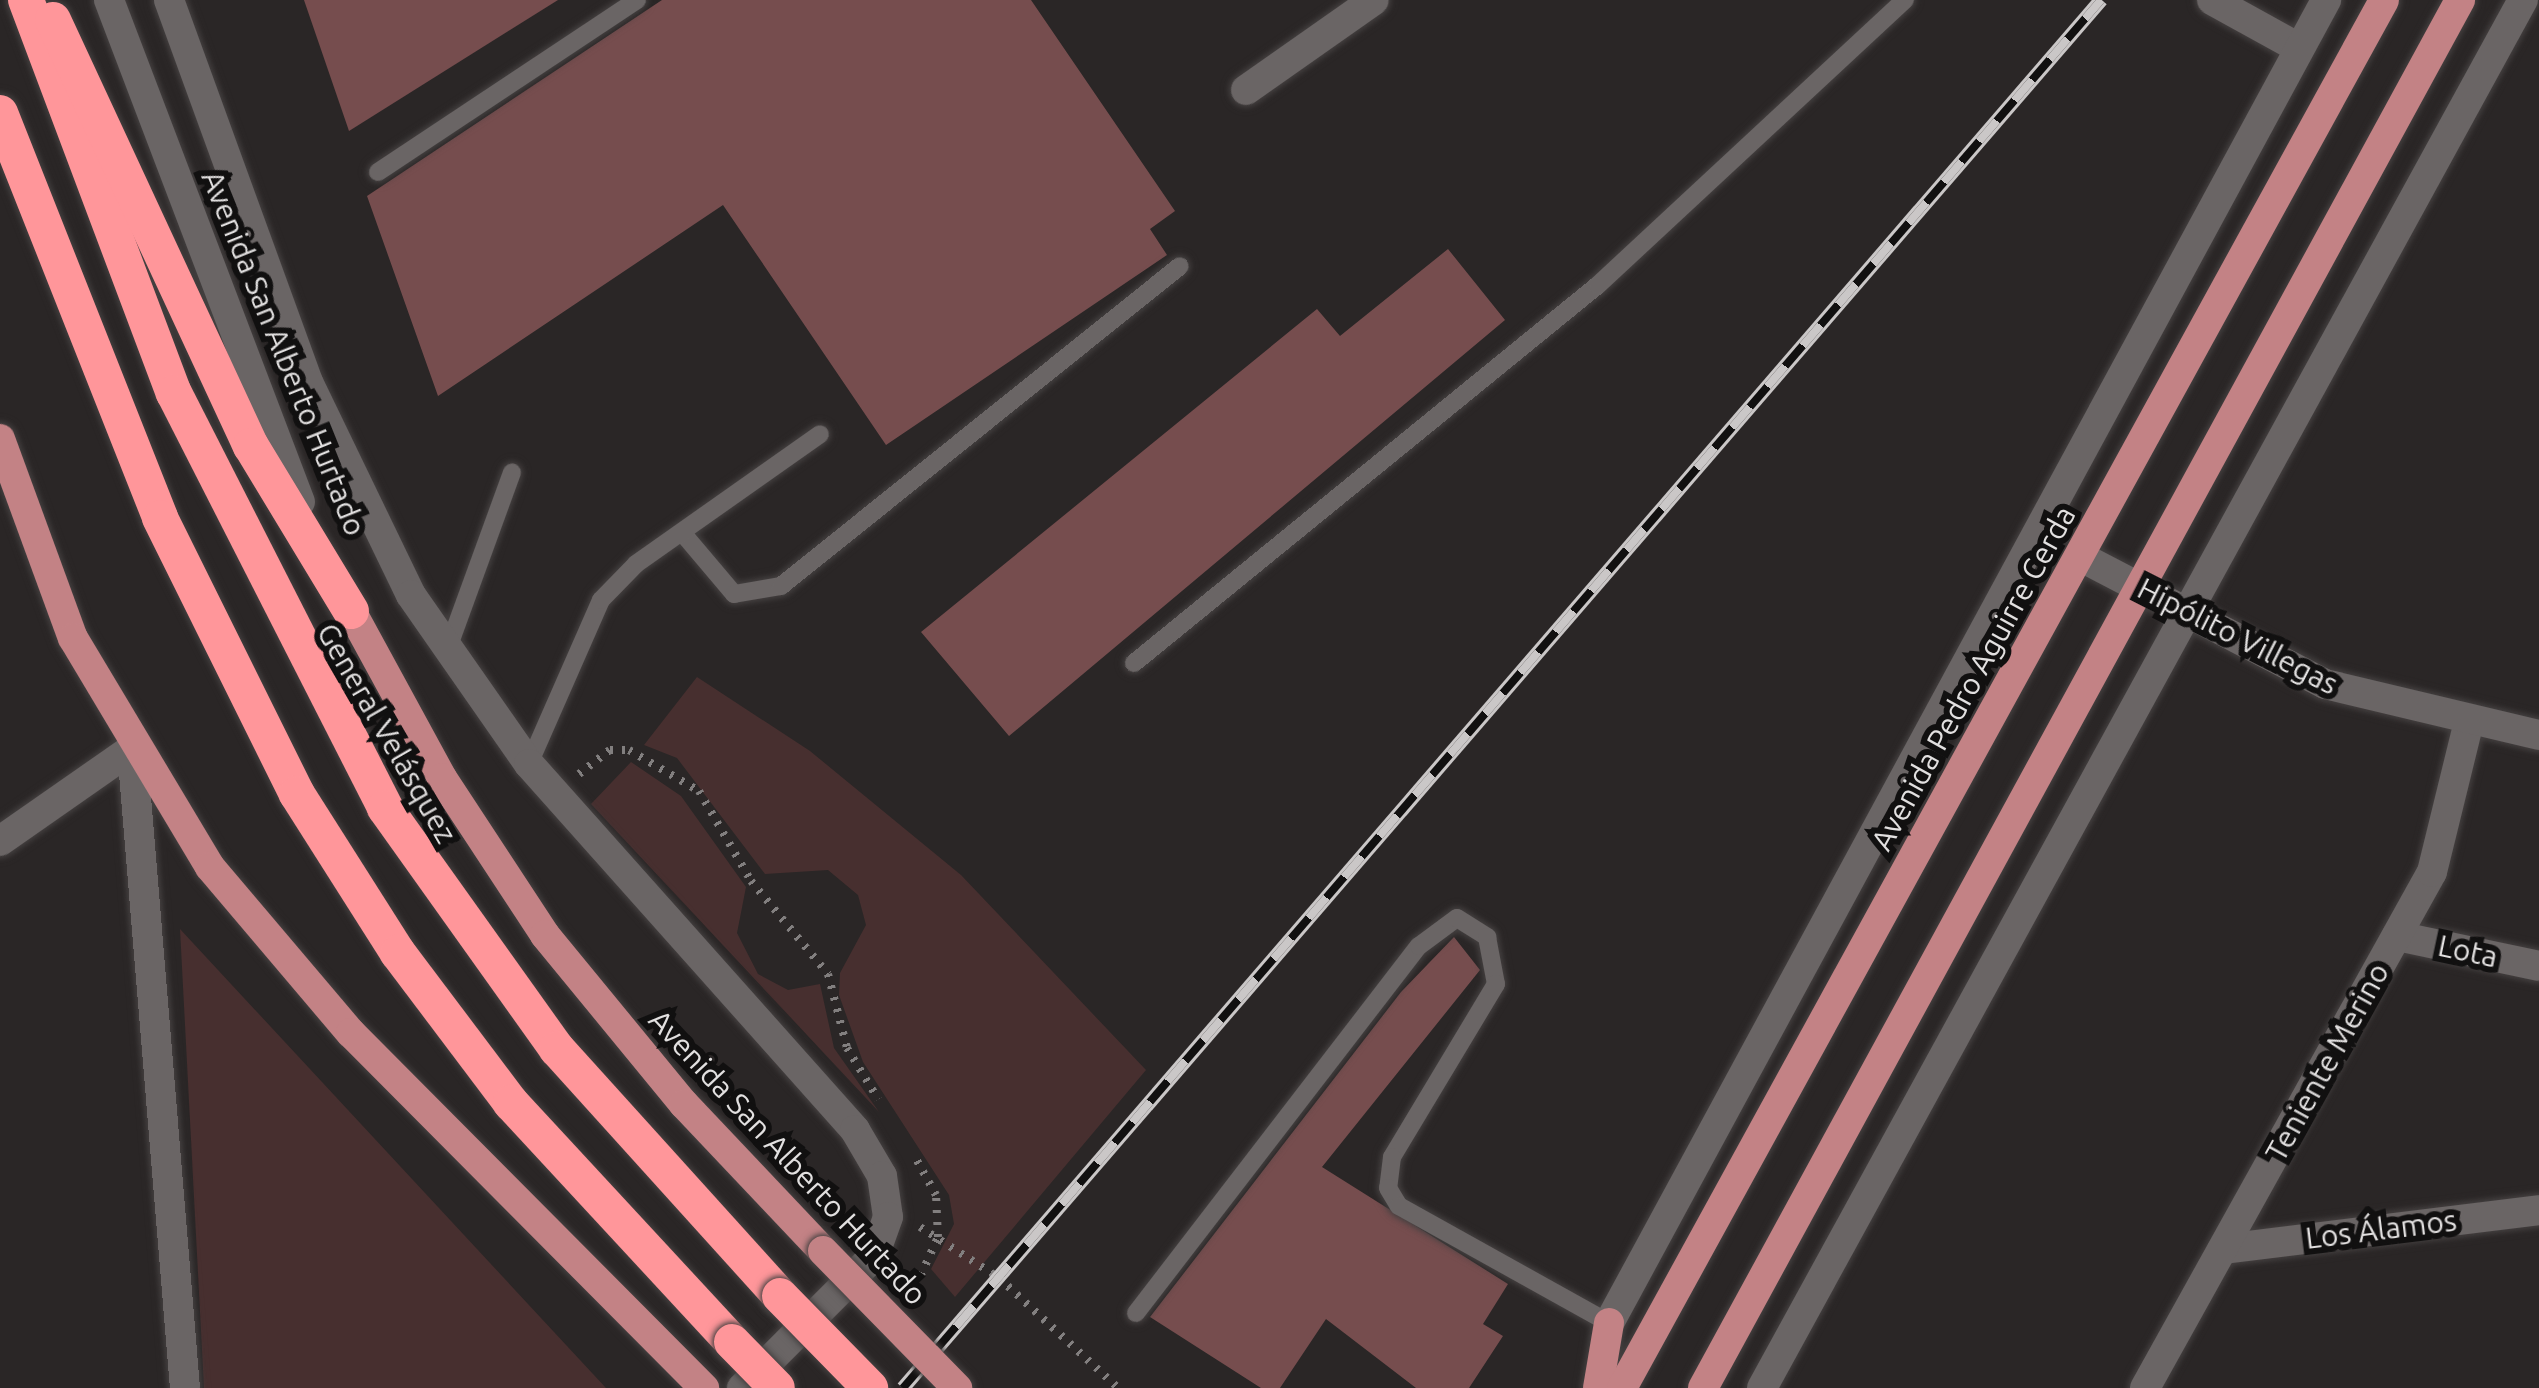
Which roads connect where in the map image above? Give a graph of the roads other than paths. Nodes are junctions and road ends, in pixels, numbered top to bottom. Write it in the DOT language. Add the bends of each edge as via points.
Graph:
graph roads {
  1 [pos="26,0"];
  2 [pos="42,0"];
  3 [pos="110,0"];
  4 [pos="169,0"];
  5 [pos="638,0"];
  6 [pos="1374,0"];
  7 [pos="1905,0"];
  8 [pos="2212,0"];
  9 [pos="2326,0"];
  10 [pos="2384,0"];
  11 [pos="2460,0"];
  12 [pos="2523,0"];
  13 [pos="2299,48"];
  14 [pos="1246,90"];
  15 [pos="0,112"];
  16 [pos="378,172"];
  17 [pos="1180,266"];
  18 [pos="820,434"];
  19 [pos="0,439"];
  20 [pos="512,472"];
  21 [pos="686,536"];
  22 [pos="2081,557"];
  23 [pos="2142,587"];
  24 [pos="351,610"];
  25 [pos="2192,615"];
  26 [pos="447,651"];
  27 [pos="1134,663"];
  28 [pos="2469,721"];
  29 [pos="2539,735"];
  30 [pos="132,749"];
  31 [pos="529,764"];
  32 [pos="0,841"];
  33 [pos="2396,936"];
  34 [pos="2539,966"];
  35 [pos="2539,1210"];
  36 [pos="2223,1249"];
  37 [pos="1136,1313"];
  38 [pos="1609,1323"];
  39 [pos="698,1382"];
  40 [pos="185,1388"];
  41 [pos="742,1388"];
  42 [pos="777,1388"];
  43 [pos="870,1388"];
  44 [pos="957,1388"];
  45 [pos="1598,1388"];
  46 [pos="1622,1388"];
  47 [pos="1703,1388"];
  48 [pos="1762,1388"];
  49 [pos="2146,1388"];
  1 -- 43 [label="highway, General Velásquez, bridge" via="174,393 385,808 557,1049"];
  2 -- 24 [label="highway" via="251,446"];
  3 -- 24 [label="street, Avenida San Alberto Hurtado" via="279,453"];
  4 -- 26 [label="street" via="341,460"];
  5 -- 16 [label="lane"];
  6 -- 14 [label="street"];
  7 -- 27 [label="lane" via="1598,285"];
  8 -- 13 [label="street"];
  9 -- 13 [label="street, Avenida Pedro Aguirre Cerda"];
  10 -- 22 [label="main road, Avenida Pedro Aguirre Cerda"];
  11 -- 23 [label="main road"];
  12 -- 25 [label="street"];
  13 -- 38 [label="street, Avenida Pedro Aguirre Cerda"];
  15 -- 42 [label="highway, bridge" via="160,518 297,794 398,953 511,1103"];
  17 -- 21 [label="lane" via="781,586 734,594"];
  18 -- 21 [label="lane"];
  19 -- 30 [label="main road" via="73,638"];
  20 -- 26 [label="lane"];
  21 -- 31 [label="lane" via="635,564 601,600"];
  22 -- 23 [label="street, Hipólito Villegas"];
  22 -- 46 [label="main road, Avenida Pedro Aguirre Cerda"];
  23 -- 25 [label="street, Hipólito Villegas"];
  23 -- 47 [label="main road"];
  24 -- 44 [label="main road, Avenida San Alberto Hurtado, bridge" via="442,778 545,935 684,1104"];
  25 -- 28 [label="street, Hipólito Villegas" via="2325,684"];
  25 -- 48 [label="street"];
  26 -- 31 [label="street"];
  28 -- 29 [label="street, Hipólito Villegas"];
  28 -- 33 [label="street, Teniente Merino" via="2446,841"];
  30 -- 32 [label="street"];
  30 -- 39 [label="main road" via="296,972"];
  30 -- 40 [label="street"];
  31 -- 41 [label="street" via="856,1130 882,1176 888,1217 874,1256"];
  33 -- 34 [label="street, Lota"];
  33 -- 36 [label="street, Teniente Merino"];
  35 -- 36 [label="street, Los Álamos"];
  36 -- 49 [label="street, Teniente Merino"];
  37 -- 38 [label="lane" via="1419,946 1456,918 1486,937 1496,984 1392,1157 1388,1188 1400,1206"];
  38 -- 45 [label="main road"];
}
